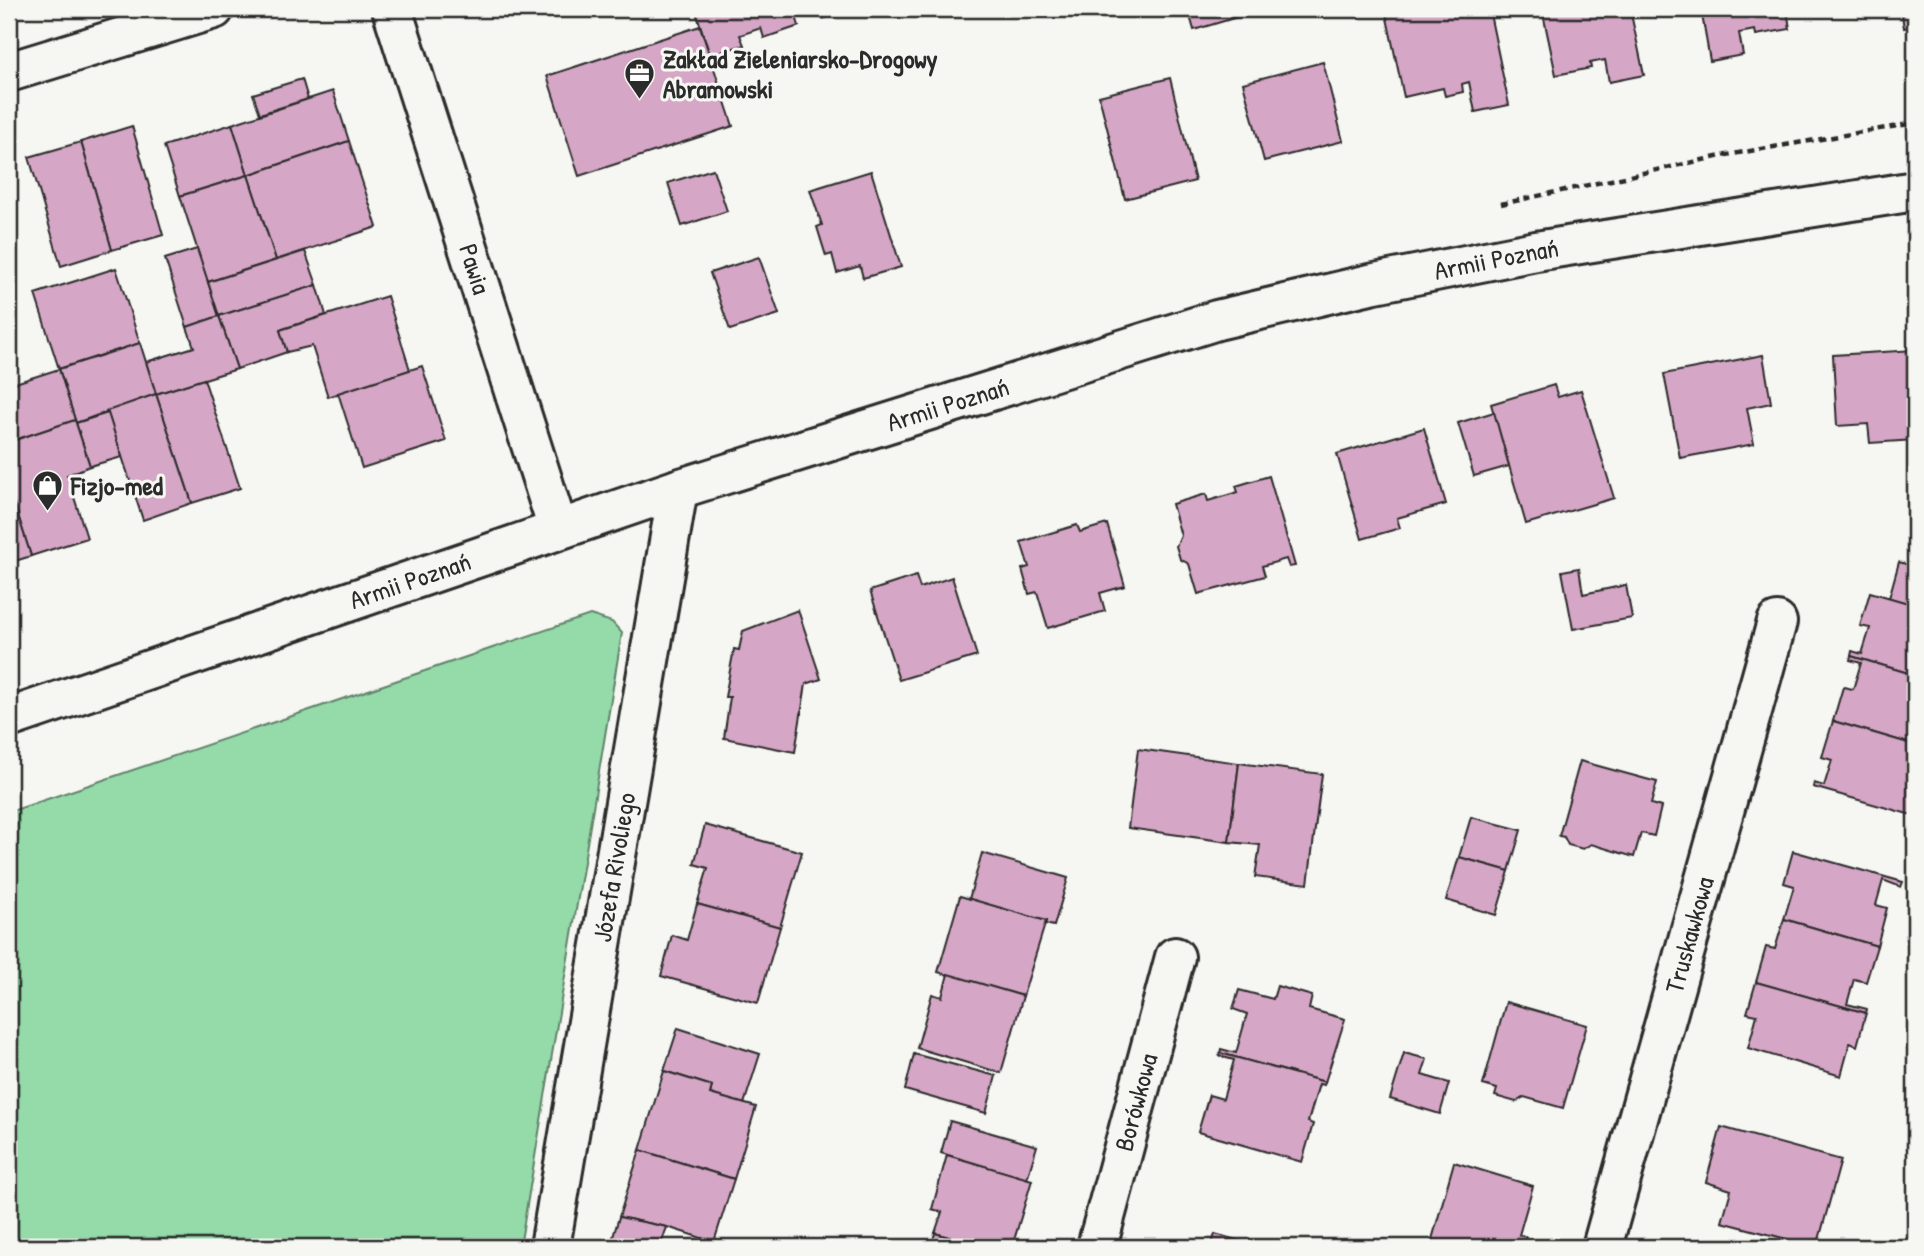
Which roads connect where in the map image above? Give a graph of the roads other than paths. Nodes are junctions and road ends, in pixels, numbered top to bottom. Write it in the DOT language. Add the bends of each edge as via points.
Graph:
graph roads {
  1 [pos="214,9"];
  2 [pos="392,9"];
  3 [pos="9,72"];
  4 [pos="1915,191"];
  5 [pos="678,489"];
  6 [pos="558,529"];
  7 [pos="1777,622"];
  8 [pos="9,718"];
  9 [pos="1175,957"];
  10 [pos="550,1247"];
  11 [pos="1097,1247"];
  12 [pos="1602,1247"];
  1 -- 3 [label="street"];
  2 -- 6 [label="street, Pawia"];
  4 -- 5 [label="street, Armii Poznań" via="1536,251 1217,320"];
  5 -- 6 [label="street, Armii Poznań"];
  5 -- 10 [label="street, Józefa Rivoliego"];
  6 -- 8 [label="street, Armii Poznań"];
  7 -- 12 [label="street, Truskawkowa"];
  9 -- 11 [label="street, Borówkowa"];
}
